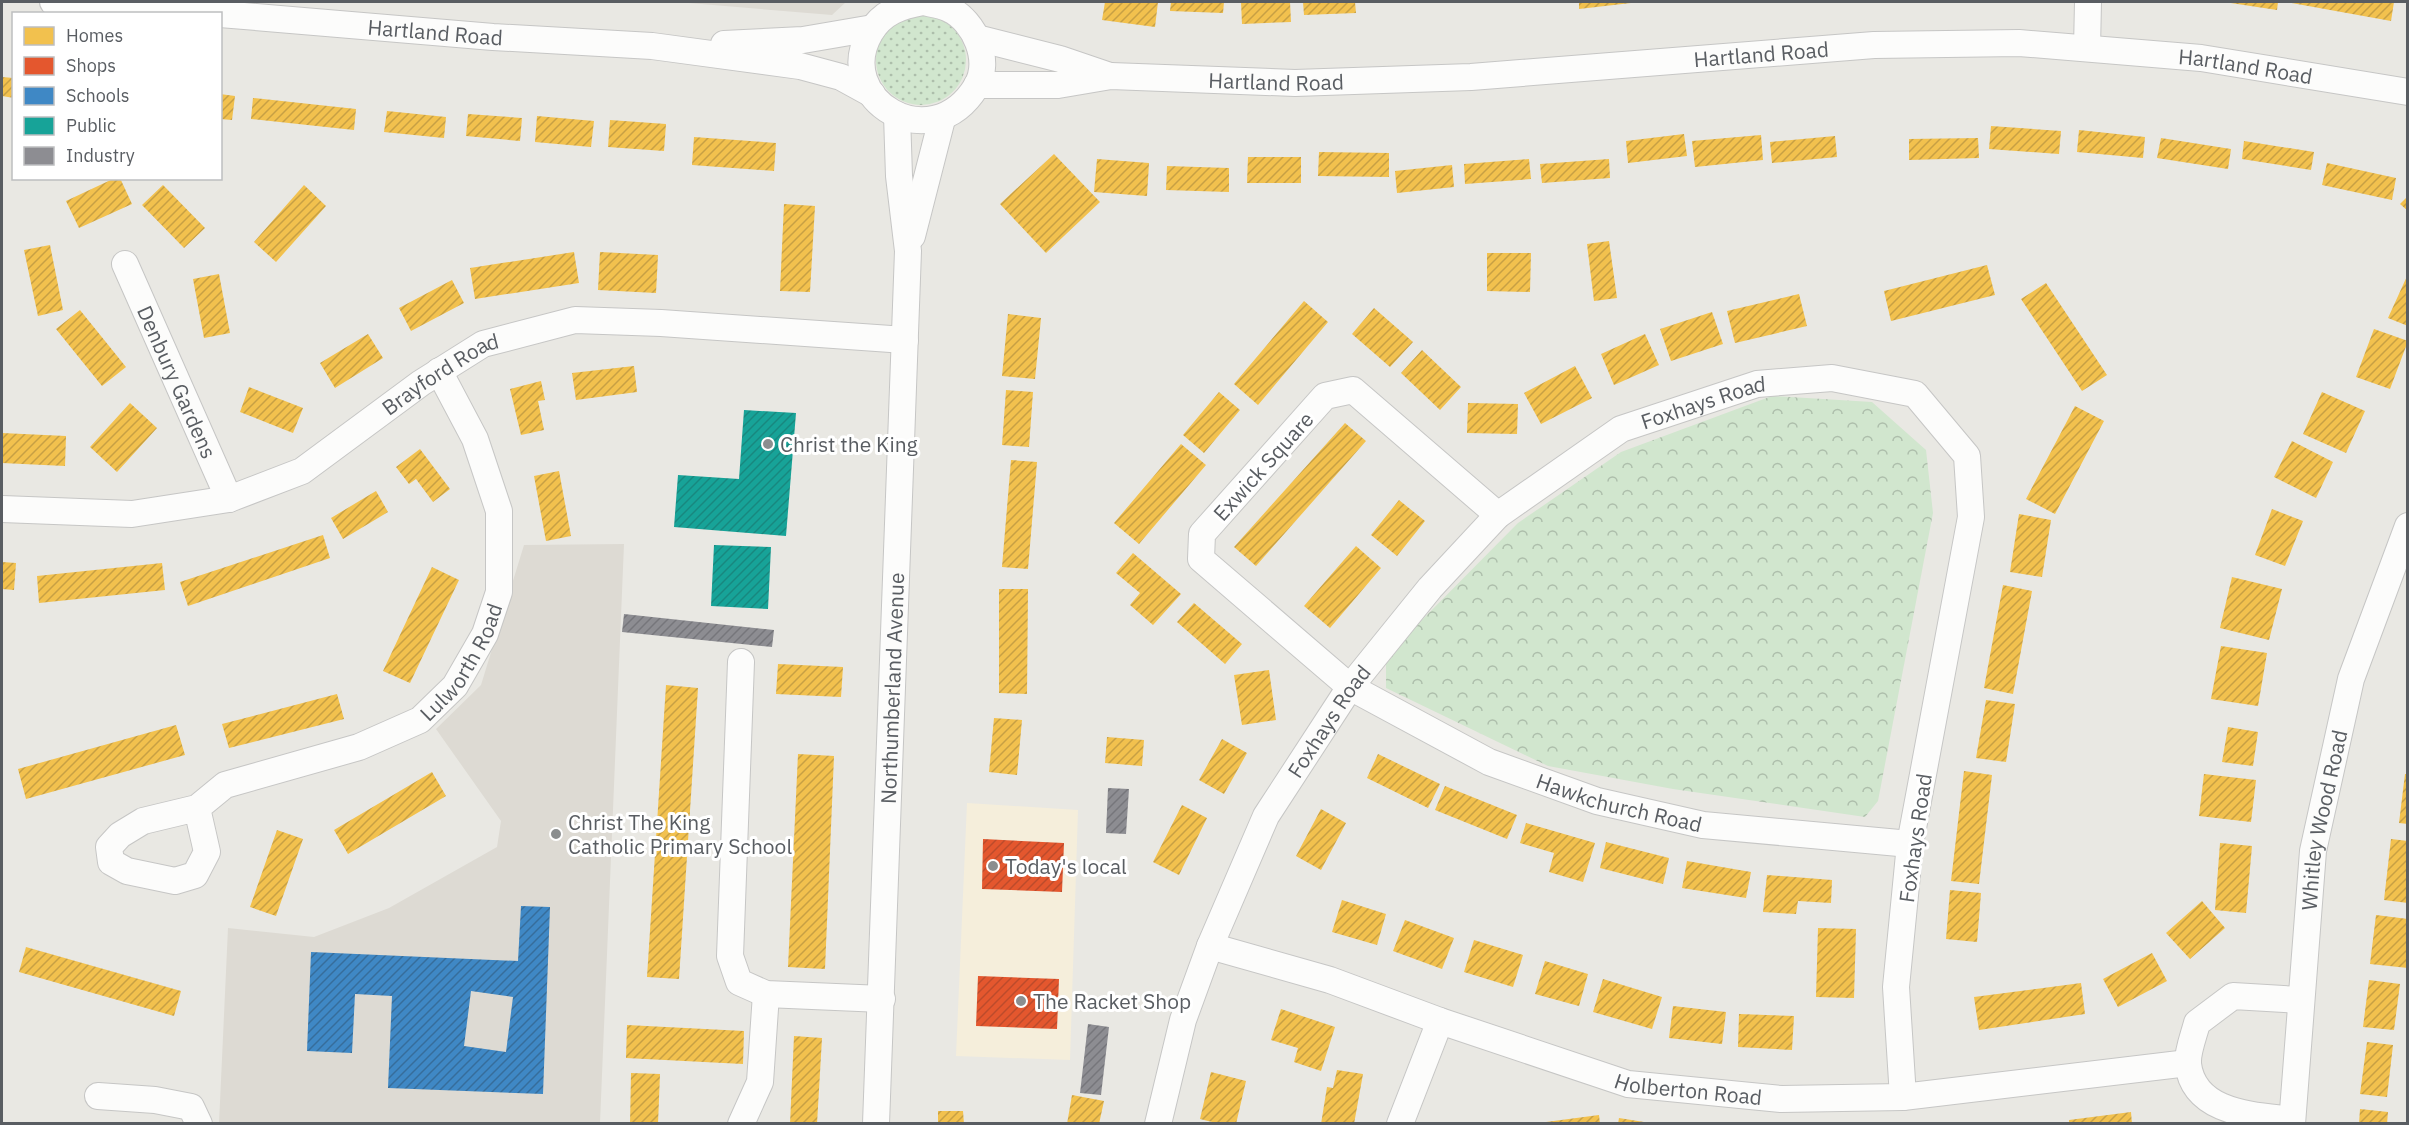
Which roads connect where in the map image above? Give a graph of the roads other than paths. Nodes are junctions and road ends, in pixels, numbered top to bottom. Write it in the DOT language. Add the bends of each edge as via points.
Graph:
graph roads {
  1 [pos="53,2"];
  2 [pos="2088,2"];
  3 [pos="114,3"];
  4 [pos="902,4"];
  5 [pos="949,5"];
  6 [pos="200,12"];
  7 [pos="222,14"];
  8 [pos="873,28"];
  9 [pos="977,38"];
  10 [pos="652,46"];
  11 [pos="2087,48"];
  12 [pos="1111,76"];
  13 [pos="977,85"];
  14 [pos="2408,92"];
  15 [pos="872,94"];
  16 [pos="897,116"];
  17 [pos="942,119"];
  18 [pos="908,251"];
  19 [pos="125,264"];
  20 [pos="905,340"];
  21 [pos="439,370"];
  22 [pos="229,499"];
  23 [pos="2,509"];
  24 [pos="1498,515"];
  25 [pos="2408,526"];
  26 [pos="741,662"];
  27 [pos="1350,687"];
  28 [pos="197,807"];
  29 [pos="1911,844"];
  30 [pos="1210,946"];
  31 [pos="766,994"];
  32 [pos="882,999"];
  33 [pos="2300,1000"];
  34 [pos="1440,1021"];
  35 [pos="2188,1063"];
  36 [pos="98,1096"];
  37 [pos="1903,1097"];
  38 [pos="2292,1122"];
  39 [pos="200,1124"];
  40 [pos="741,1124"];
  41 [pos="876,1124"];
  42 [pos="1158,1124"];
  43 [pos="1400,1124"];
  1 -- 3 [label="street, Hartland Road"];
  2 -- 11 [label="street"];
  3 -- 6 [label="street, Hartland Road"];
  4 -- 5 [label="street"];
  4 -- 8 [label="street"];
  5 -- 9 [label="street"];
  7 -- 10 [label="street, Hartland Road"];
  8 -- 10 [label="street, Hartland Road" via="803,40"];
  8 -- 15 [label="street" via="863,46 860,71"];
  9 -- 12 [label="street, Hartland Road" via="1060,58"];
  9 -- 13 [label="street" via="982,62"];
  10 -- 15 [label="street, Hartland Road" via="800,66 841,77"];
  11 -- 12 [label="street, Hartland Road" via="2019,43 1874,45 1471,77 1295,83"];
  11 -- 14 [label="street, Hartland Road" via="2201,58"];
  12 -- 13 [label="street, Hartland Road" via="1058,85"];
  13 -- 17 [label="street" via="958,110"];
  15 -- 16 [label="street"];
  16 -- 17 [label="street" via="919,121"];
  16 -- 18 [label="street, Northumberland Avenue"];
  17 -- 18 [label="street, Northumberland Avenue"];
  18 -- 20 [label="street, Northumberland Avenue"];
  19 -- 22 [label="street, Denbury Gardens"];
  20 -- 21 [label="street, Brayford Road" via="575,320 483,344"];
  20 -- 32 [label="street, Northumberland Avenue"];
  21 -- 22 [label="street, Brayford Road" via="302,471"];
  21 -- 28 [label="street, Lulworth Road" via="475,439 499,511 499,591 485,634 455,686 420,720 359,747 225,785"];
  22 -- 23 [label="street, Brayford Road" via="132,514"];
  24 -- 27 [label="street, Foxhays Road" via="1430,588"];
  24 -- 27 [label="street, Exwick Square" via="1353,390 1325,396 1202,534 1201,559"];
  24 -- 29 [label="street, Foxhays Road" via="1621,429 1756,384 1832,378 1915,394 1967,456 1971,517"];
  25 -- 33 [label="street, Whitley Wood Road" via="2351,679 2313,851"];
  26 -- 31 [label="street" via="730,956 739,982"];
  27 -- 29 [label="street, Hawkchurch Road" via="1489,762 1597,801 1703,825"];
  27 -- 30 [label="street, Foxhays Road" via="1266,816"];
  29 -- 37 [label="street, Foxhays Road" via="1896,987"];
  30 -- 34 [label="street, Holberton Road" via="1330,980"];
  30 -- 42 [label="street, Foxhays Road" via="1183,1020"];
  31 -- 32 [label="street"];
  31 -- 40 [label="street" via="760,1082"];
  32 -- 41 [label="street, Northumberland Avenue"];
  33 -- 35 [label="street" via="2233,996 2197,1023"];
  33 -- 38 [label="street, Whitley Wood Road"];
  34 -- 37 [label="street, Holberton Road" via="1628,1084 1781,1099"];
  34 -- 43 [label="street"];
  35 -- 37 [label="street, Holberton Road"];
  35 -- 38 [label="street" via="2199,1092 2229,1112"];
  36 -- 39 [label="street" via="191,1107"];
}
